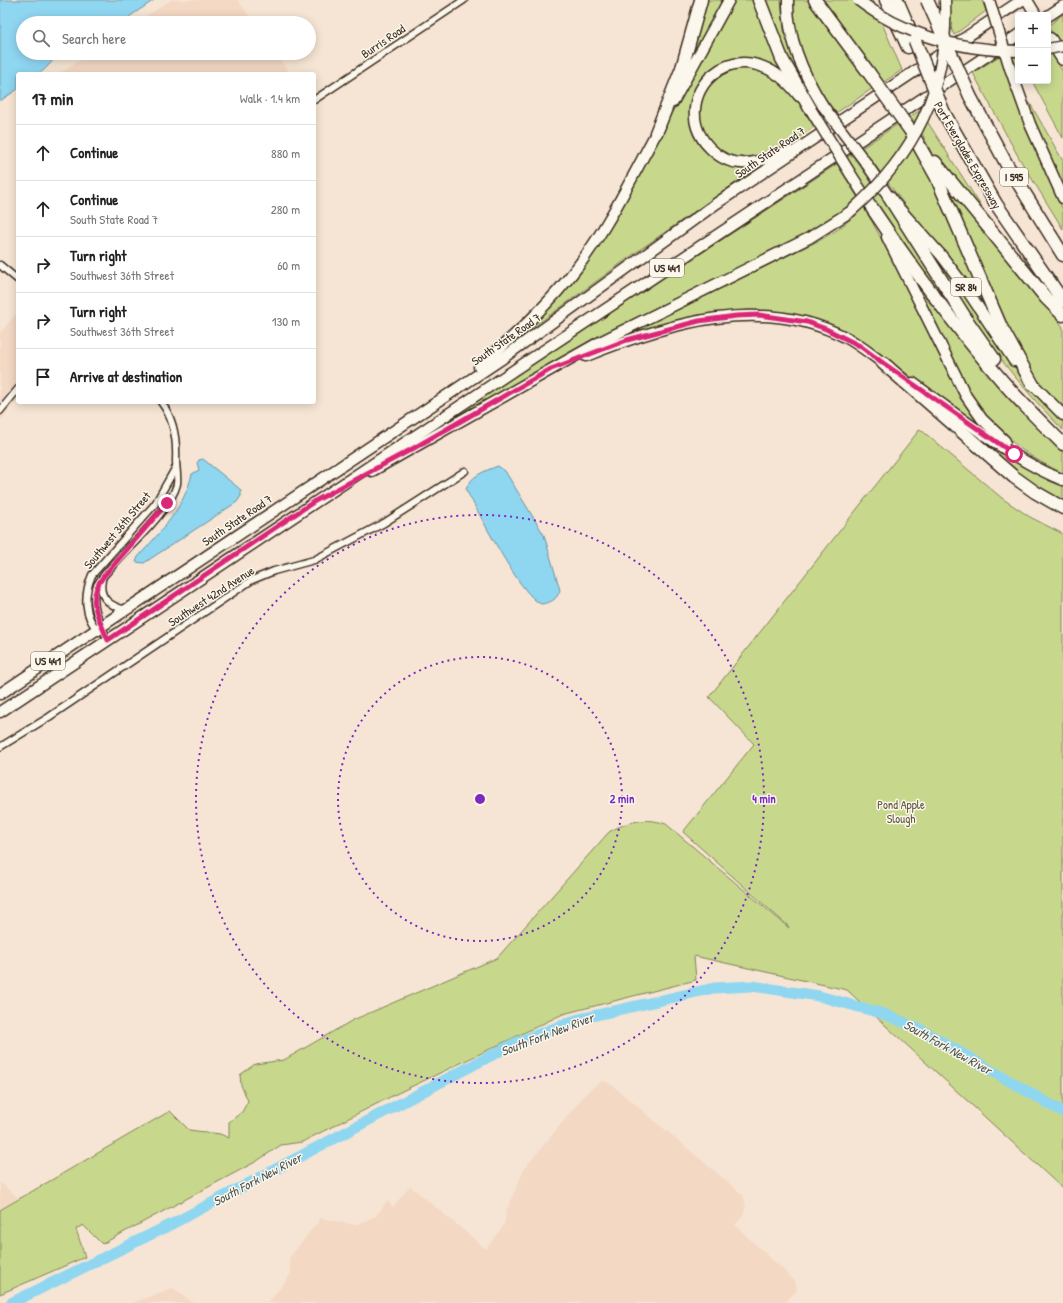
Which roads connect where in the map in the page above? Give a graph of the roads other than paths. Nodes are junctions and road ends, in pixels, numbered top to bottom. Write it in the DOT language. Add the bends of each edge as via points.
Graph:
graph roads {
  1 [pos="464,0"];
  2 [pos="701,0"];
  3 [pos="729,0"];
  4 [pos="758,0"];
  5 [pos="788,0"];
  6 [pos="815,0"];
  7 [pos="858,0"];
  8 [pos="886,0"];
  9 [pos="897,0"];
  10 [pos="927,0"];
  11 [pos="946,0"];
  12 [pos="989,0"];
  13 [pos="1022,0"];
  14 [pos="1027,0"];
  15 [pos="1063,6"];
  16 [pos="1034,12"];
  17 [pos="1051,14"];
  18 [pos="1015,37"];
  19 [pos="1051,42"];
  20 [pos="912,44"];
  21 [pos="1051,44"];
  22 [pos="1051,45"];
  23 [pos="1063,46"];
  24 [pos="1015,51"];
  25 [pos="1063,59"];
  26 [pos="1063,66"];
  27 [pos="316,99"];
  28 [pos="811,110"];
  29 [pos="656,133"];
  30 [pos="912,133"];
  31 [pos="805,145"];
  32 [pos="890,197"];
  33 [pos="1063,198"];
  34 [pos="872,208"];
  35 [pos="1063,255"];
  36 [pos="0,265"];
  37 [pos="16,278"];
  38 [pos="1063,302"];
  39 [pos="1063,315"];
  40 [pos="883,363"];
  41 [pos="551,369"];
  42 [pos="1033,385"];
  43 [pos="457,388"];
  44 [pos="16,391"];
  45 [pos="162,404"];
  46 [pos="0,411"];
  47 [pos="1063,415"];
  48 [pos="1063,442"];
  49 [pos="1030,464"];
  50 [pos="176,467"];
  51 [pos="465,471"];
  52 [pos="1063,480"];
  53 [pos="315,501"];
  54 [pos="1063,508"];
  55 [pos="144,517"];
  56 [pos="142,534"];
  57 [pos="103,577"];
  58 [pos="126,610"];
  59 [pos="99,627"];
  60 [pos="108,640"];
  61 [pos="0,694"];
  62 [pos="0,712"];
  63 [pos="0,747"];
  1 -- 27 [label="street, Burris Road"];
  2 -- 29 [label="highway" via="682,68"];
  3 -- 29 [label="main road"];
  4 -- 28 [label="highway" via="782,59"];
  5 -- 32 [label="main road, SR 84, bridge" via="793,39 805,73 823,106"];
  6 -- 30 [label="highway, bridge"];
  7 -- 24 [label="main road, bridge" via="898,24 938,40 981,49"];
  8 -- 20 [label="highway, Port Everglades Expressway / I 595"];
  9 -- 20 [label="highway"];
  10 -- 35 [label="highway, I 595, bridge" via="970,96 1007,165"];
  11 -- 41 [label="main road, bridge" via="942,55 936,83 922,119 911,142 894,167 850,212 809,238 639,322"];
  12 -- 33 [label="main road, bridge" via="1030,124"];
  13 -- 31 [label="main road, South State Road 7 / US 441"];
  14 -- 16 [label="main road"];
  15 -- 17 [label="main road"];
  18 -- 53 [label="main road, US 441"];
  19 -- 23 [label="main road, bridge"];
  20 -- 38 [label="highway, Port Everglades Expressway / I 595, bridge" via="944,113 996,204"];
  21 -- 25 [label="highway"];
  22 -- 26 [label="main road"];
  28 -- 31 [label="main road" via="781,76 752,63 731,64 720,69 703,86 697,99 696,117 699,133 706,144 723,158 735,163 760,161"];
  28 -- 34 [label="main road, bridge"];
  29 -- 43 [label="main road" via="600,236 579,266 556,295"];
  30 -- 39 [label="highway" via="1046,298"];
  30 -- 42 [label="highway" via="936,176 1003,332"];
  31 -- 43 [label="main road, South State Road 7 / US 441" via="717,203 546,328"];
  32 -- 42 [label="main road, SR 84" via="941,255 1017,366"];
  32 -- 48 [label="highway" via="980,340"];
  34 -- 48 [label="highway" via="930,291 985,361 1020,401"];
  34 -- 49 [label="main road" via="966,396 982,419"];
  36 -- 37 [label="street"];
  40 -- 41 [label="main road" via="860,346 826,329 799,320 759,315 736,316 663,329"];
  40 -- 49 [label="main road"];
  40 -- 54 [label="highway" via="1014,477"];
  41 -- 53 [label="main road" via="414,448"];
  42 -- 47 [label="main road, SR 84"];
  43 -- 58 [label="main road, South State Road 7 / US 441"];
  44 -- 46 [label="street"];
  45 -- 50 [label="street, Southwest 36th Street" via="174,428 177,446"];
  49 -- 52 [label="main road"];
  50 -- 55 [label="street, Southwest 36th Street" via="155,504"];
  50 -- 56 [label="street, Southwest 36th Street" via="177,483 173,493 160,514"];
  51 -- 63 [label="street, Southwest 42nd Avenue" via="384,523 314,560 252,580 49,717"];
  53 -- 60 [label="main road, US 441"];
  55 -- 56 [label="street"];
  55 -- 59 [label="street, Southwest 36th Street" via="92,575 86,600 88,614"];
  56 -- 57 [label="street, Southwest 36th Street"];
  57 -- 58 [label="street" via="103,597 110,605"];
  57 -- 59 [label="street, Southwest 36th Street" via="94,596"];
  58 -- 59 [label="main road, South State Road 7 / US 441"];
  59 -- 60 [label="street, Southwest 36th Street"];
  59 -- 61 [label="main road, South State Road 7 / US 441"];
  60 -- 62 [label="main road, US 441"];
}
